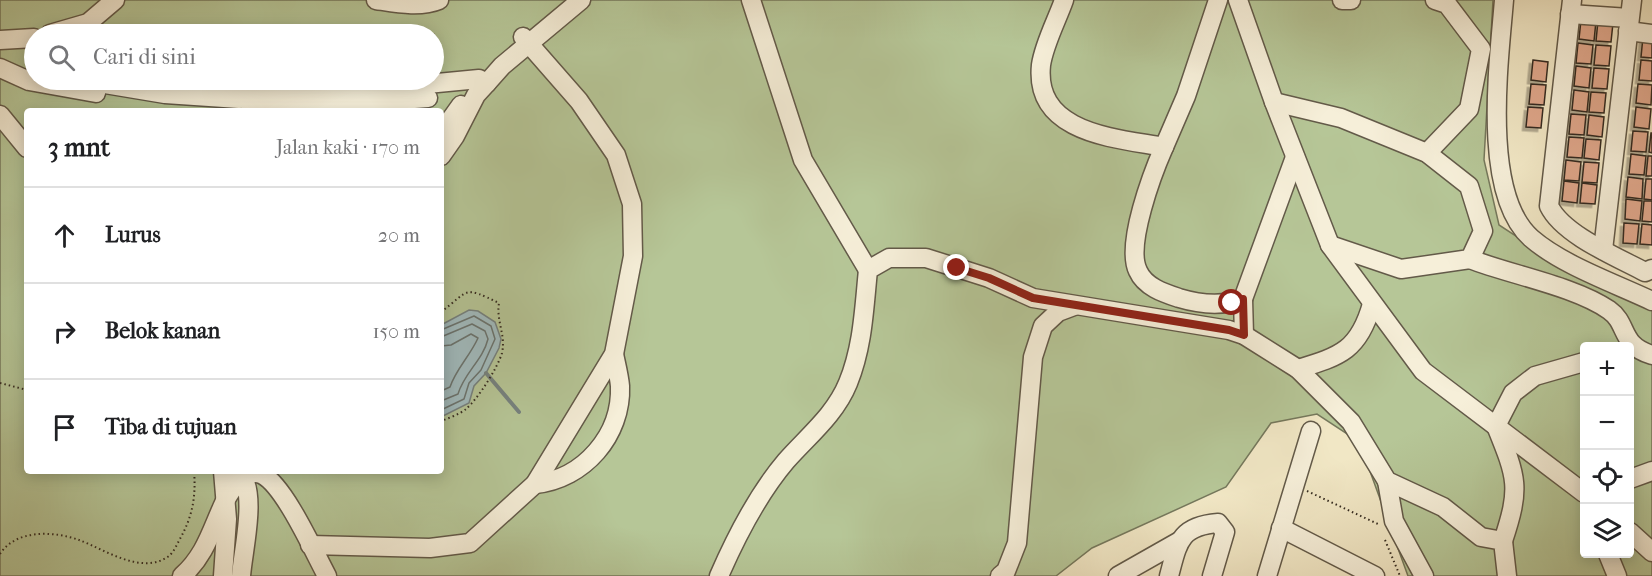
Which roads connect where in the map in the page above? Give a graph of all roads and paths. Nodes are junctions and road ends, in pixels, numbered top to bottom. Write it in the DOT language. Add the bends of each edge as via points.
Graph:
graph roads {
  1 [pos="115,0"];
  2 [pos="376,0"];
  3 [pos="439,0"];
  4 [pos="567,0"];
  5 [pos="581,0"];
  6 [pos="751,0"];
  7 [pos="1064,0"];
  8 [pos="1218,0"];
  9 [pos="1238,0"];
  10 [pos="1342,0"];
  11 [pos="1351,0"];
  12 [pos="1435,0"];
  13 [pos="1504,0"];
  14 [pos="1632,0"];
  15 [pos="1571,7"];
  16 [pos="85,24"];
  17 [pos="1628,25"];
  18 [pos="1652,34"];
  19 [pos="24,39"];
  20 [pos="0,40"];
  21 [pos="526,40"];
  22 [pos="24,50"];
  23 [pos="16,71"];
  24 [pos="483,81"];
  25 [pos="80,90"];
  26 [pos="141,90"];
  27 [pos="356,90"];
  28 [pos="412,90"];
  29 [pos="429,98"];
  30 [pos="1274,102"];
  31 [pos="0,105"];
  32 [pos="199,108"];
  33 [pos="291,108"];
  34 [pos="0,115"];
  35 [pos="24,128"];
  36 [pos="446,129"];
  37 [pos="24,144"];
  38 [pos="1164,147"];
  39 [pos="1427,153"];
  40 [pos="1295,157"];
  41 [pos="1330,245"];
  42 [pos="1603,250"];
  43 [pos="1470,259"];
  44 [pos="1652,269"];
  45 [pos="868,270"];
  46 [pos="1243,299"];
  47 [pos="1652,302"];
  48 [pos="1372,304"];
  49 [pos="1074,306"];
  50 [pos="444,309"];
  51 [pos="1244,335"];
  52 [pos="1628,342"];
  53 [pos="1634,349"];
  54 [pos="614,354"];
  55 [pos="1652,355"];
  56 [pos="1580,363"];
  57 [pos="1298,369"];
  58 [pos="0,383"];
  59 [pos="24,389"];
  60 [pos="444,420"];
  61 [pos="1496,426"];
  62 [pos="1311,431"];
  63 [pos="1652,471"];
  64 [pos="194,474"];
  65 [pos="223,474"];
  66 [pos="251,474"];
  67 [pos="252,474"];
  68 [pos="253,474"];
  69 [pos="1634,476"];
  70 [pos="1387,481"];
  71 [pos="535,484"];
  72 [pos="1295,485"];
  73 [pos="1580,490"];
  74 [pos="226,498"];
  75 [pos="1379,525"];
  76 [pos="1281,528"];
  77 [pos="1383,533"];
  78 [pos="1634,536"];
  79 [pos="1178,542"];
  80 [pos="1503,542"];
  81 [pos="310,545"];
  82 [pos="1652,552"];
  83 [pos="0,554"];
  84 [pos="1610,558"];
  85 [pos="182,576"];
  86 [pos="223,576"];
  87 [pos="241,576"];
  88 [pos="327,576"];
  89 [pos="719,576"];
  90 [pos="1000,576"];
  91 [pos="1118,576"];
  92 [pos="1169,576"];
  93 [pos="1212,576"];
  94 [pos="1267,576"];
  95 [pos="1375,576"];
  96 [pos="1400,576"];
  97 [pos="1424,576"];
  98 [pos="1507,576"];
  99 [pos="1617,576"];
  1 -- 16 [label="street"];
  2 -- 3 [label="street" via="410,4"];
  4 -- 21 [label="street"];
  5 -- 21 [label="street"];
  6 -- 45 [label="street" via="803,160"];
  7 -- 38 [label="street" via="1041,64 1042,88 1056,114 1086,133"];
  8 -- 38 [label="street" via="1186,96"];
  9 -- 30 [label="street"];
  10 -- 11 [label="street"];
  12 -- 39 [label="street" via="1447,4 1481,49 1469,109"];
  13 -- 47 [label="street" via="1495,120 1504,183 1514,218 1555,255"];
  14 -- 17 [label="street"];
  15 -- 17 [label="street"];
  15 -- 42 [label="street" via="1549,206 1562,224"];
  17 -- 18 [label="street"];
  17 -- 42 [label="street"];
  19 -- 20 [label="street"];
  21 -- 24 [label="street"];
  21 -- 54 [label="street" via="579,101 616,154 632,204 633,256"];
  22 -- 23 [label="street"];
  24 -- 29 [label="street"];
  24 -- 36 [label="street" via="476,95"];
  25 -- 32 [label="street"];
  26 -- 27 [label="street" via="239,99"];
  28 -- 29 [label="street"];
  29 -- 33 [label="street"];
  30 -- 39 [label="street" via="1341,118"];
  30 -- 40 [label="street"];
  31 -- 35 [label="street" via="6,106"];
  34 -- 37 [label="street"];
  38 -- 46 [label="street" via="1148,186 1135,244 1137,270 1148,285 1191,301 1232,303"];
  39 -- 43 [label="street" via="1469,186 1483,231"];
  40 -- 41 [label="street"];
  40 -- 46 [label="street"];
  41 -- 43 [label="street" via="1401,269"];
  41 -- 48 [label="street"];
  42 -- 44 [label="street" via="1645,272"];
  43 -- 52 [label="street" via="1563,289 1610,311"];
  45 -- 49 [label="street" via="889,258 926,258 989,278 1033,298"];
  45 -- 89 [label="street" via="863,329 848,383 836,406 768,485"];
  46 -- 51 [label="street"];
  48 -- 57 [label="street" via="1353,344 1335,358"];
  48 -- 61 [label="street" via="1423,371"];
  49 -- 51 [label="street"];
  49 -- 90 [label="street" via="1058,312 1043,326 1034,357 1017,543 1006,571"];
  50 -- 60 [label="path" via="458,296 471,291 484,294 499,303 497,315 503,333 501,355 490,379 469,407"];
  51 -- 57 [label="street"];
  53 -- 55 [label="street"];
  54 -- 71 [label="street"];
  54 -- 71 [label="street" via="620,386 614,421 605,442 573,471 554,482"];
  56 -- 61 [label="street" via="1535,376 1513,393"];
  57 -- 70 [label="street" via="1351,422"];
  58 -- 59 [label="path"];
  61 -- 73 [label="street"];
  61 -- 80 [label="street" via="1514,469 1516,502"];
  62 -- 72 [label="street"];
  63 -- 69 [label="street"];
  64 -- 83 [label="path" via="196,496 185,529 170,556 155,563 121,561 79,540 53,535 24,534"];
  65 -- 74 [label="street"];
  66 -- 74 [label="street"];
  67 -- 87 [label="street"];
  68 -- 81 [label="street" via="281,494"];
  70 -- 80 [label="street" via="1443,507 1481,537"];
  70 -- 97 [label="street" via="1394,521"];
  71 -- 81 [label="street" via="470,543 430,548"];
  72 -- 75 [label="path"];
  72 -- 76 [label="street"];
  74 -- 85 [label="street" via="208,544"];
  74 -- 86 [label="street"];
  76 -- 94 [label="street"];
  76 -- 95 [label="street"];
  77 -- 96 [label="path"];
  78 -- 82 [label="street"];
  79 -- 91 [label="street"];
  79 -- 92 [label="street"];
  79 -- 93 [label="street" via="1183,534 1204,524 1222,527 1225,532"];
  80 -- 98 [label="street"];
  81 -- 88 [label="street"];
  84 -- 99 [label="street"];
}
